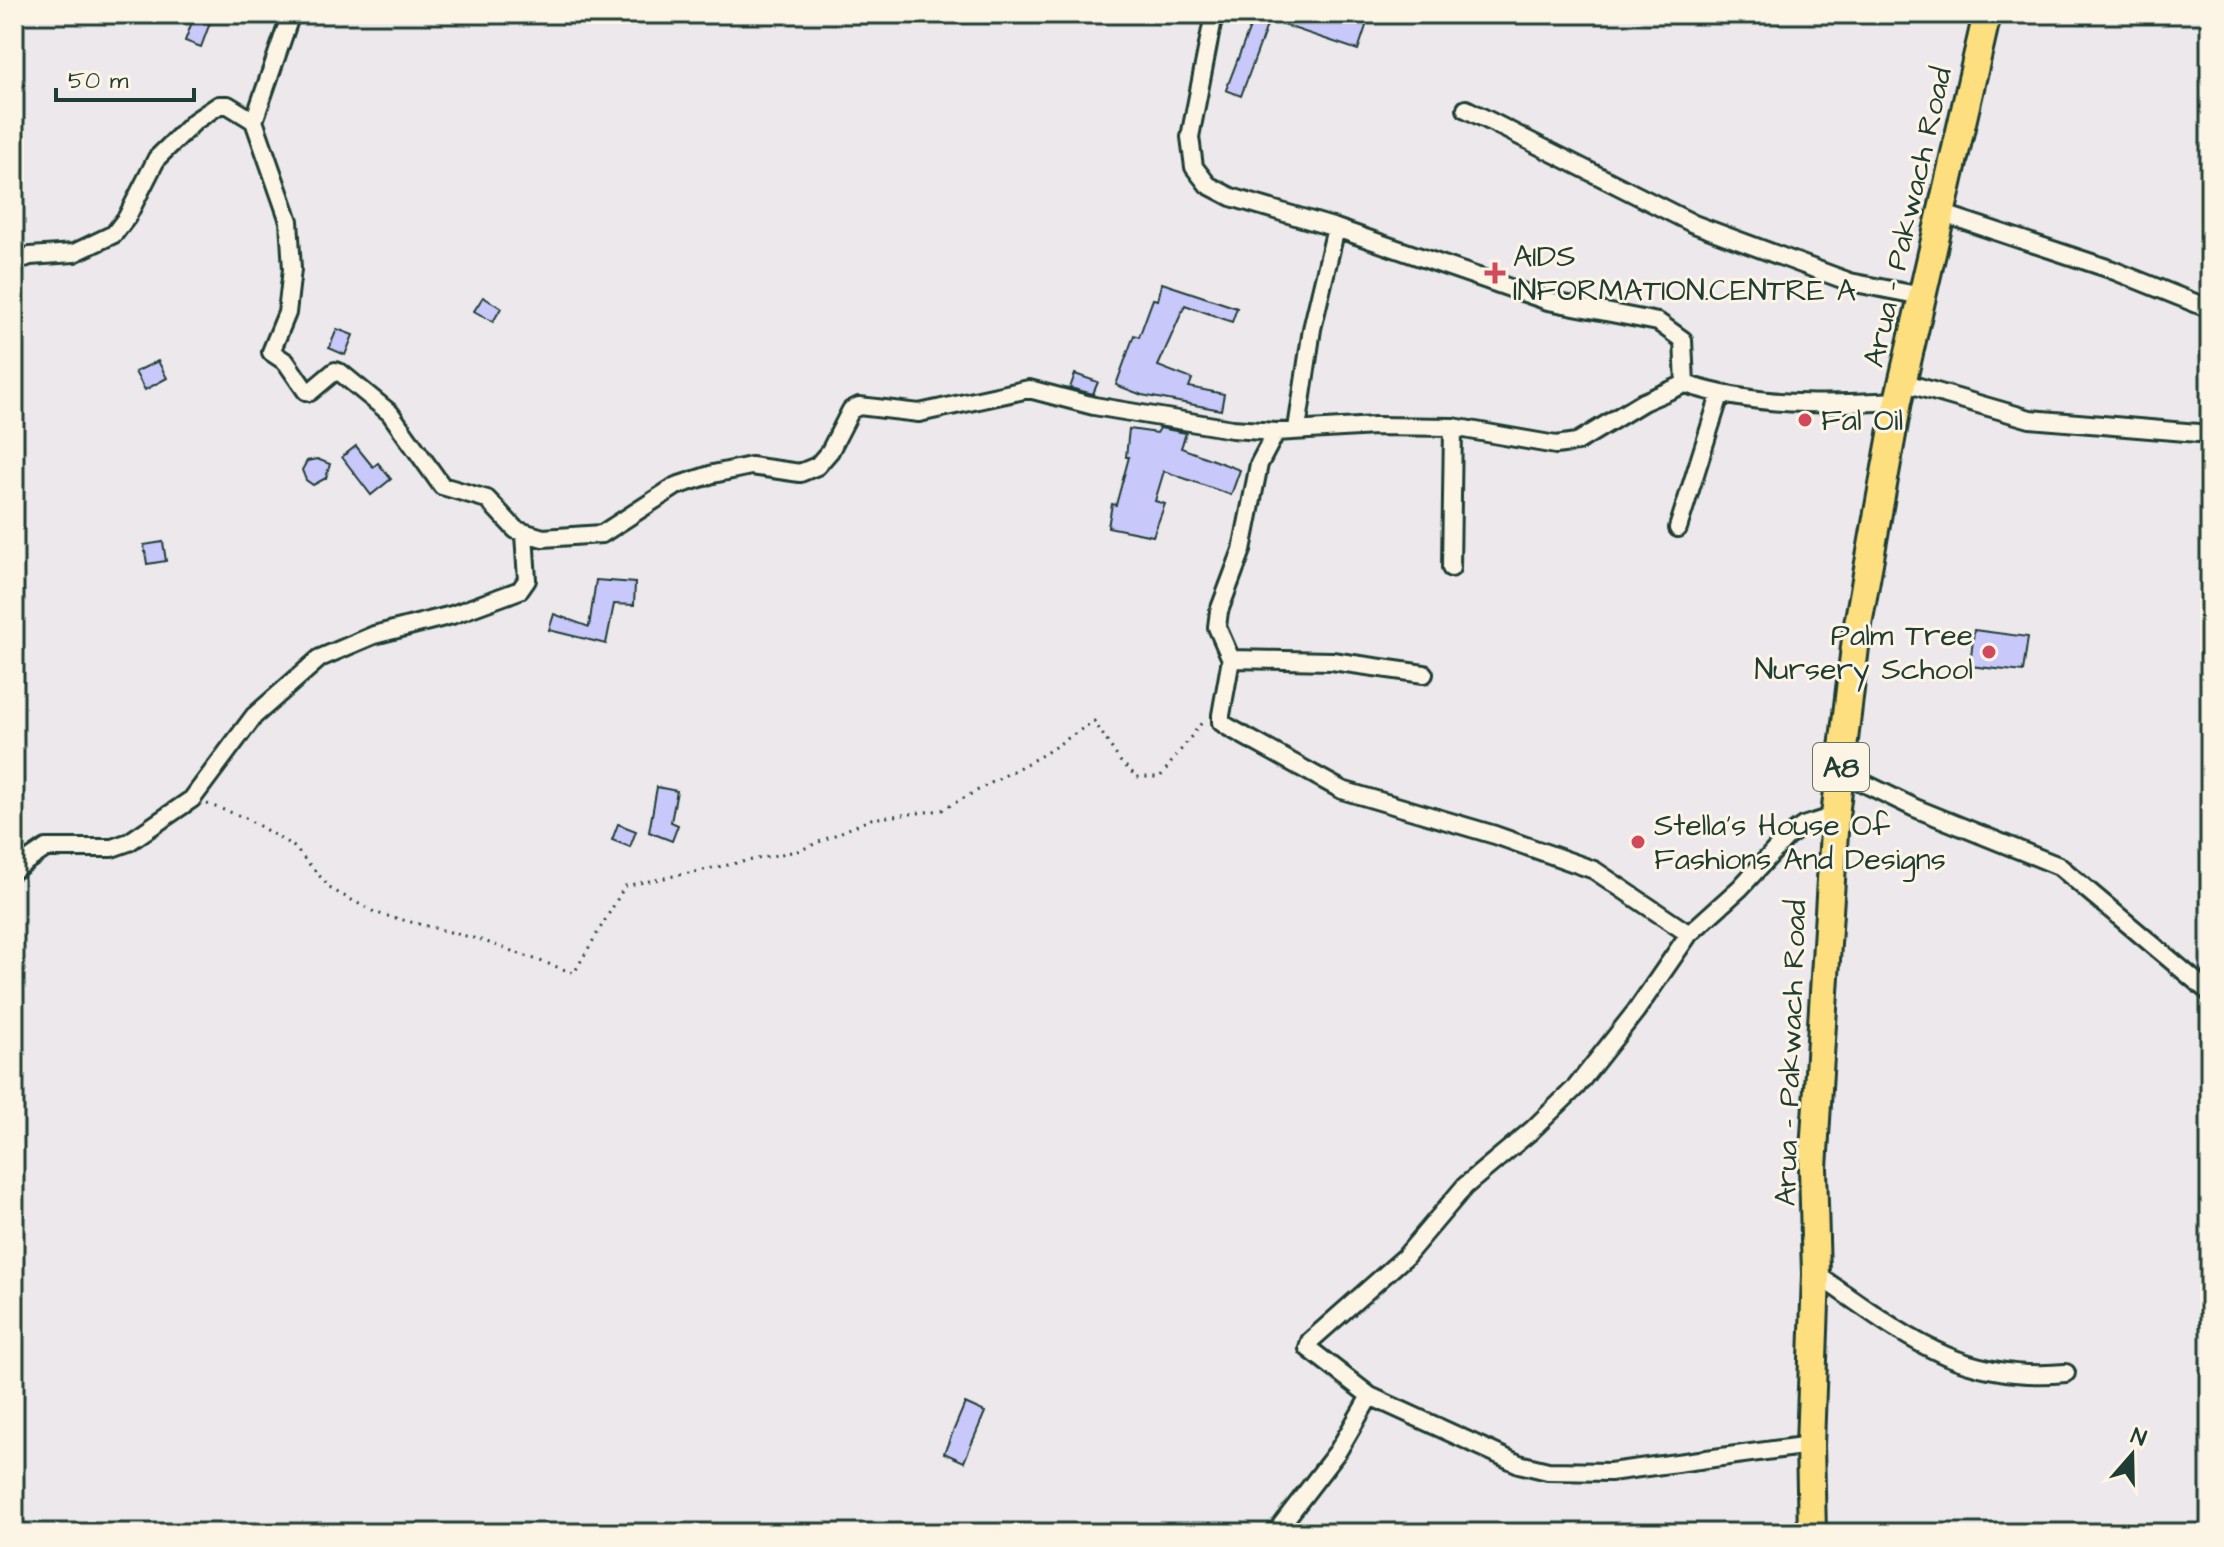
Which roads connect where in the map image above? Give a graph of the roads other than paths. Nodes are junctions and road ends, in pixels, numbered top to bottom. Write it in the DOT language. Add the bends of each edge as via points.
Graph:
graph roads {
  1 [pos="291,14"];
  2 [pos="1214,14"];
  3 [pos="1987,14"];
  4 [pos="1466,109"];
  5 [pos="254,121"];
  6 [pos="1941,213"];
  7 [pos="1336,228"];
  8 [pos="14,262"];
  9 [pos="1922,296"];
  10 [pos="2210,309"];
  11 [pos="1685,384"];
  12 [pos="1900,392"];
  13 [pos="1720,395"];
  14 [pos="1453,427"];
  15 [pos="1297,429"];
  16 [pos="1276,432"];
  17 [pos="2210,434"];
  18 [pos="1678,528"];
  19 [pos="524,534"];
  20 [pos="1451,568"];
  21 [pos="1231,659"];
  22 [pos="1424,674"];
  23 [pos="1841,772"];
  24 [pos="1835,816"];
  25 [pos="14,870"];
  26 [pos="1689,934"];
  27 [pos="2210,993"];
  28 [pos="1816,1274"];
  29 [pos="2066,1373"];
  30 [pos="1370,1396"];
  31 [pos="1810,1445"];
  32 [pos="1275,1533"];
  33 [pos="1812,1533"];
  1 -- 5 [label="street"];
  2 -- 7 [label="street" via="1190,137 1194,167 1208,185 1231,197"];
  3 -- 6 [label="main road, Arua - Pakwach Road / A8"];
  4 -- 9 [label="street" via="1694,224 1850,282"];
  5 -- 8 [label="street" via="219,105 157,158 114,234 74,253"];
  5 -- 19 [label="street" via="290,233 287,313 271,352 286,362 306,391 335,371 341,373 390,413 442,486 487,499"];
  6 -- 9 [label="main road, Arua - Pakwach Road / A8"];
  6 -- 10 [label="street" via="2040,244"];
  7 -- 11 [label="street" via="1548,301 1658,322 1683,340"];
  7 -- 15 [label="street" via="1312,329"];
  9 -- 12 [label="main road, Arua - Pakwach Road / A8"];
  11 -- 13 [label="street"];
  11 -- 14 [label="street" via="1568,445"];
  12 -- 13 [label="street" via="1803,405"];
  12 -- 17 [label="street" via="2030,419"];
  12 -- 23 [label="main road, Arua - Pakwach Road / A8" via="1857,630"];
  13 -- 18 [label="street"];
  14 -- 15 [label="street"];
  14 -- 20 [label="street"];
  15 -- 16 [label="street"];
  16 -- 19 [label="street" via="1094,406 1029,389 919,413 859,406 851,410 824,459 800,473 751,466 730,470 676,486 602,534"];
  16 -- 21 [label="street" via="1259,464 1242,550 1219,611 1217,627"];
  19 -- 25 [label="street" via="527,580 520,590 374,635 320,658 254,716 192,799 129,842 112,848 46,848"];
  21 -- 22 [label="street" via="1332,661"];
  21 -- 26 [label="street" via="1221,715 1228,727 1342,790 1594,870"];
  23 -- 24 [label="main road, Arua - Pakwach Road / A8"];
  23 -- 27 [label="street" via="2059,866"];
  24 -- 26 [label="street" via="1787,837"];
  24 -- 28 [label="main road, Arua - Pakwach Road / A8" via="1814,1152"];
  26 -- 30 [label="street" via="1576,1087 1465,1186 1405,1257 1310,1341 1311,1352"];
  28 -- 29 [label="street" via="1946,1357 2010,1375"];
  28 -- 31 [label="main road, Arua - Pakwach Road / A8"];
  30 -- 31 [label="street" via="1508,1460 1548,1471 1610,1472"];
  30 -- 32 [label="street" via="1338,1451"];
  31 -- 33 [label="main road, Arua - Pakwach Road / A8"];
}
